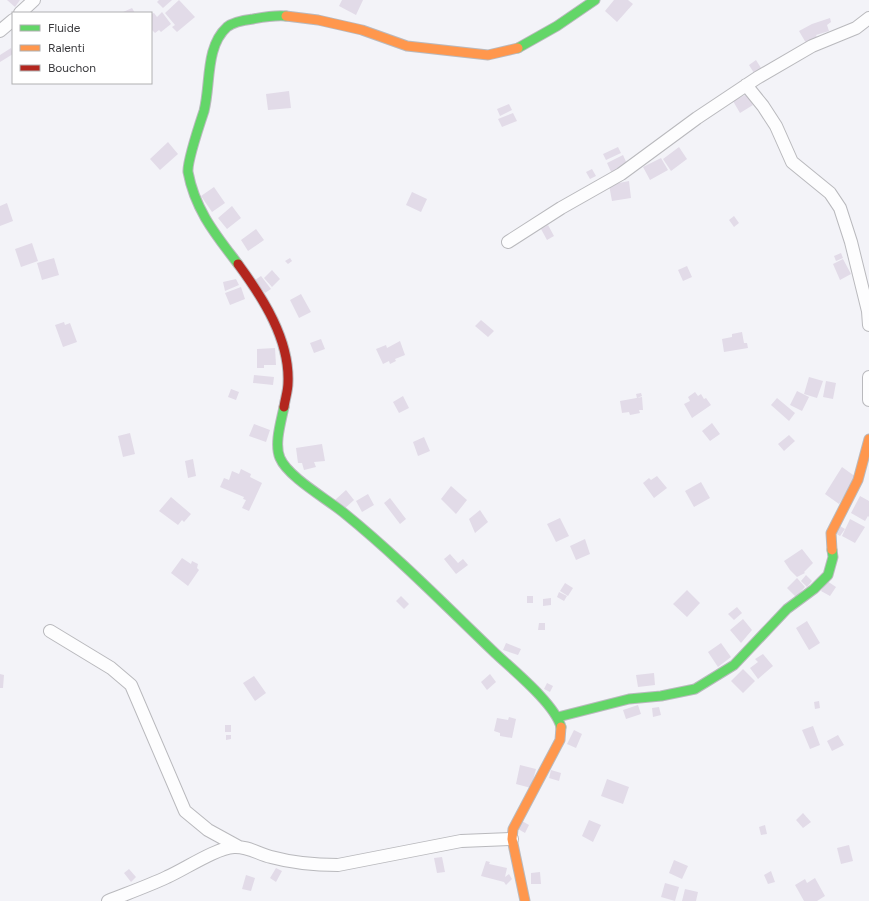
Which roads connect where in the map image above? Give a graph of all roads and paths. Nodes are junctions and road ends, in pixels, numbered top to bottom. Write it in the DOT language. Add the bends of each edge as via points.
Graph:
graph roads {
  1 [pos="34,0"];
  2 [pos="595,0"];
  3 [pos="21,12"];
  4 [pos="869,18"];
  5 [pos="12,21"];
  6 [pos="0,31"];
  7 [pos="746,85"];
  8 [pos="508,242"];
  9 [pos="869,325"];
  10 [pos="869,377"];
  11 [pos="869,400"];
  12 [pos="869,438"];
  13 [pos="50,631"];
  14 [pos="558,717"];
  15 [pos="512,839"];
  16 [pos="239,847"];
  17 [pos="108,901"];
  18 [pos="525,901"];
  1 -- 3 [label="street"];
  2 -- 14 [label="street" via="557,26 516,49 488,55 407,46 362,30 318,20 275,15 228,26 219,36 210,65 205,106 188,170 203,217 246,275 275,323 283,345 288,382 278,441 279,457 286,469 344,513 406,567"];
  4 -- 7 [label="street" via="856,28 812,46"];
  5 -- 6 [label="street"];
  7 -- 8 [label="street" via="620,174"];
  7 -- 9 [label="street" via="776,126 792,162 830,193 840,208 868,311"];
  10 -- 11 [label="street"];
  12 -- 14 [label="street" via="858,480 830,533 832,558 828,575 787,609 734,665 695,688 661,696 629,699"];
  13 -- 16 [label="street" via="111,668 131,685 185,811 208,830"];
  14 -- 15 [label="street" via="561,728 560,740 513,829"];
  15 -- 16 [label="street" via="461,841 338,865 294,863 270,857 247,847"];
  15 -- 18 [label="street"];
  16 -- 17 [label="street" via="218,852 167,877"];
}
